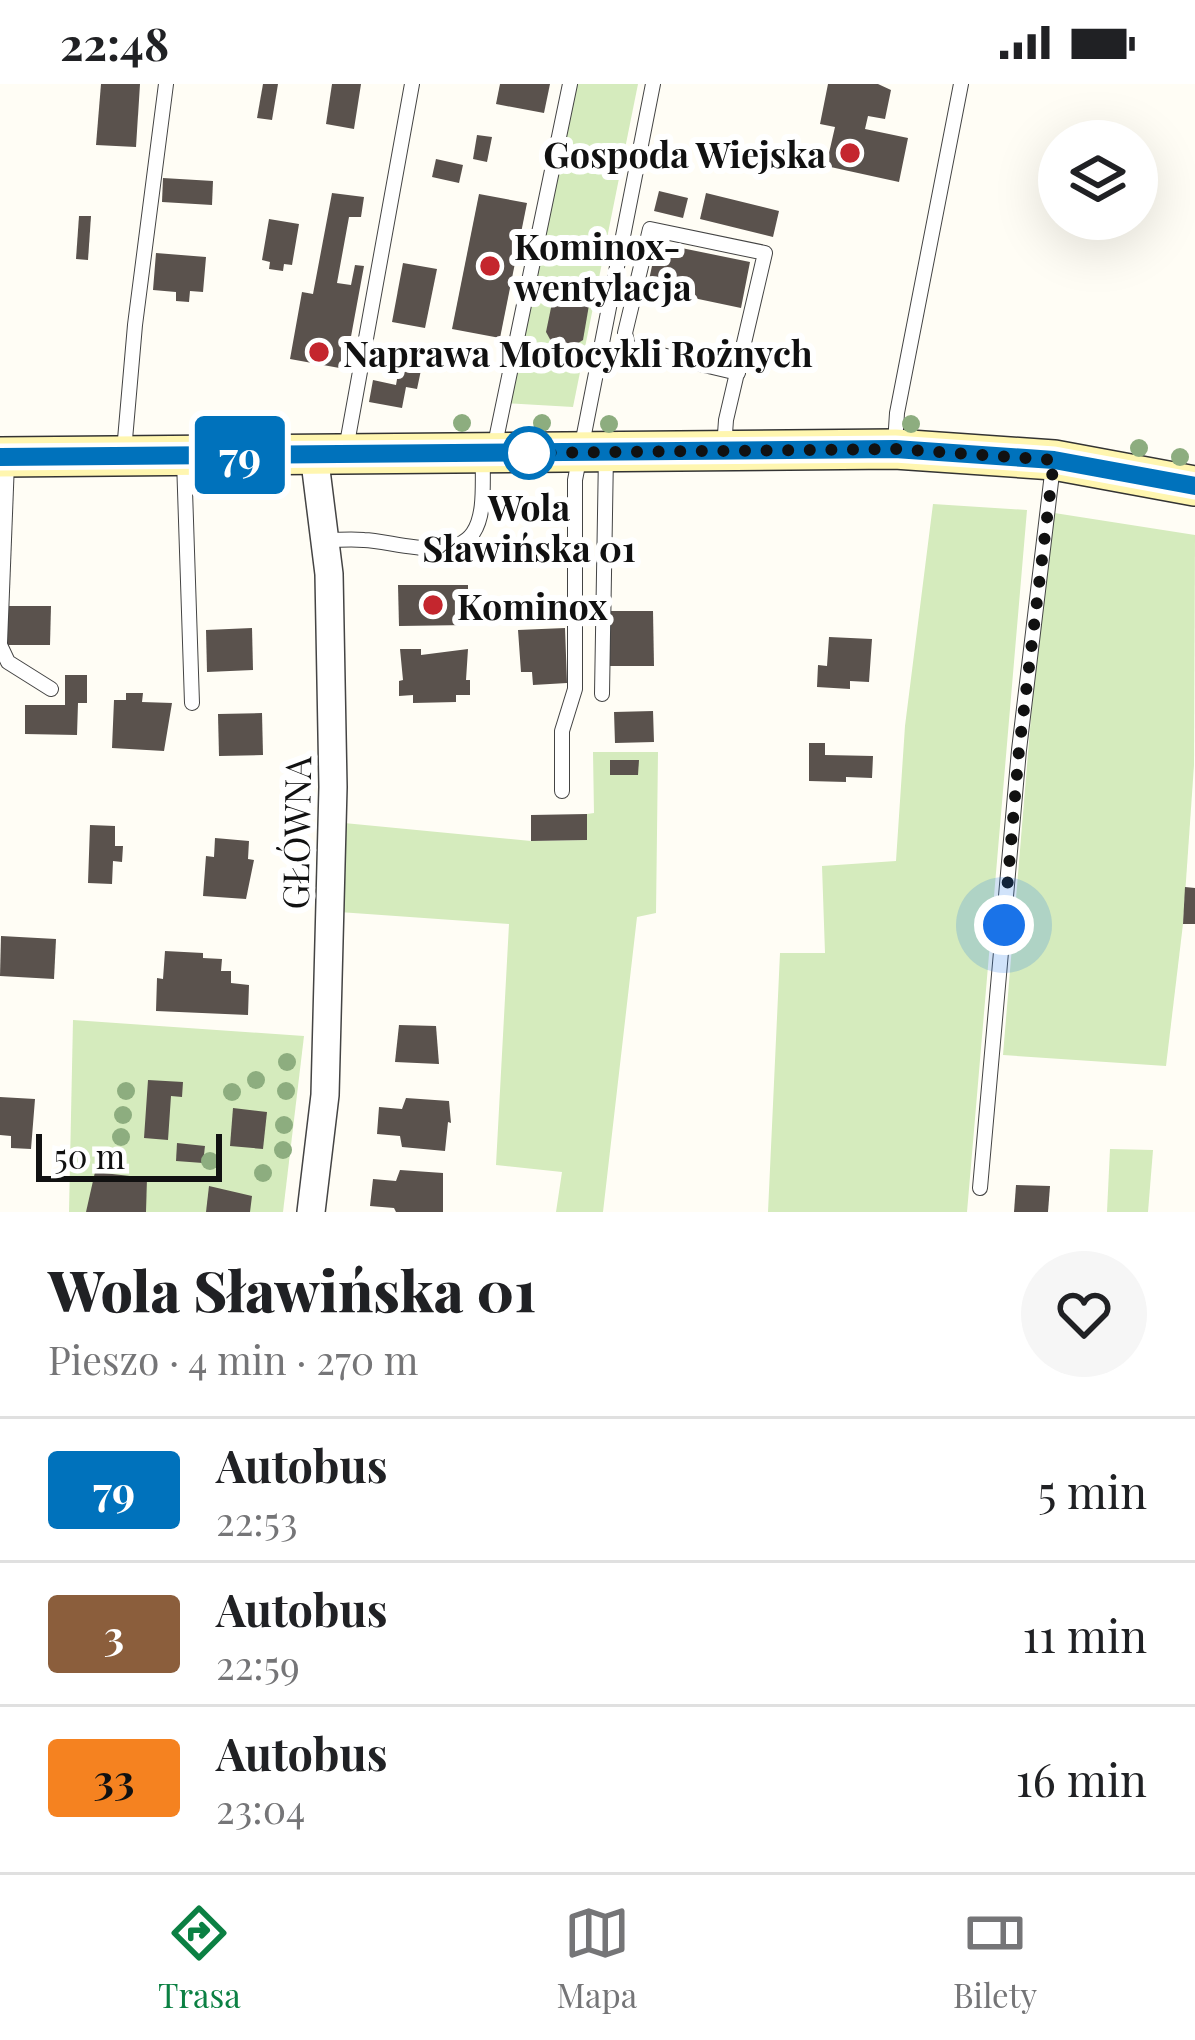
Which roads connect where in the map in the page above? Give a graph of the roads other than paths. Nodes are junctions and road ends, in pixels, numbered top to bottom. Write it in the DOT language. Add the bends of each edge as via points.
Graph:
graph roads {
  1 [pos="166,84"];
  2 [pos="412,84"];
  3 [pos="569,84"];
  4 [pos="653,84"];
  5 [pos="961,84"];
  6 [pos="738,373"];
  7 [pos="895,449"];
  8 [pos="724,452"];
  9 [pos="592,453"];
  10 [pos="330,454"];
  11 [pos="488,454"];
  12 [pos="184,455"];
  13 [pos="124,456"];
  14 [pos="4,457"];
  15 [pos="1054,460"];
  16 [pos="1195,486"];
  17 [pos="326,540"];
  18 [pos="0,644"];
  19 [pos="51,689"];
  20 [pos="602,694"];
  21 [pos="191,704"];
  22 [pos="562,791"];
  23 [pos="980,1188"];
  24 [pos="311,1212"];
  1 -- 13 [label="lane"];
  2 -- 10 [label="lane"];
  3 -- 11 [label="lane"];
  4 -- 9 [label="lane"];
  5 -- 7 [label="lane"];
  6 -- 6 [label="lane" via="628,347 650,229 765,253"];
  6 -- 8 [label="lane"];
  7 -- 8 [label="main road"];
  7 -- 15 [label="main road"];
  8 -- 9 [label="main road"];
  9 -- 11 [label="main road"];
  9 -- 20 [label="lane"];
  9 -- 22 [label="lane" via="575,480 575,689 562,730"];
  10 -- 11 [label="main road"];
  10 -- 12 [label="main road"];
  10 -- 17 [label="street, GŁÓWNA" via="316,490"];
  11 -- 17 [label="lane" via="479,519 457,545"];
  12 -- 13 [label="main road"];
  12 -- 21 [label="lane"];
  13 -- 14 [label="main road"];
  14 -- 18 [label="lane"];
  15 -- 16 [label="main road"];
  15 -- 23 [label="lane"];
  17 -- 24 [label="street, GŁÓWNA" via="333,787 325,1095"];
  18 -- 19 [label="lane" via="8,662"];
}
